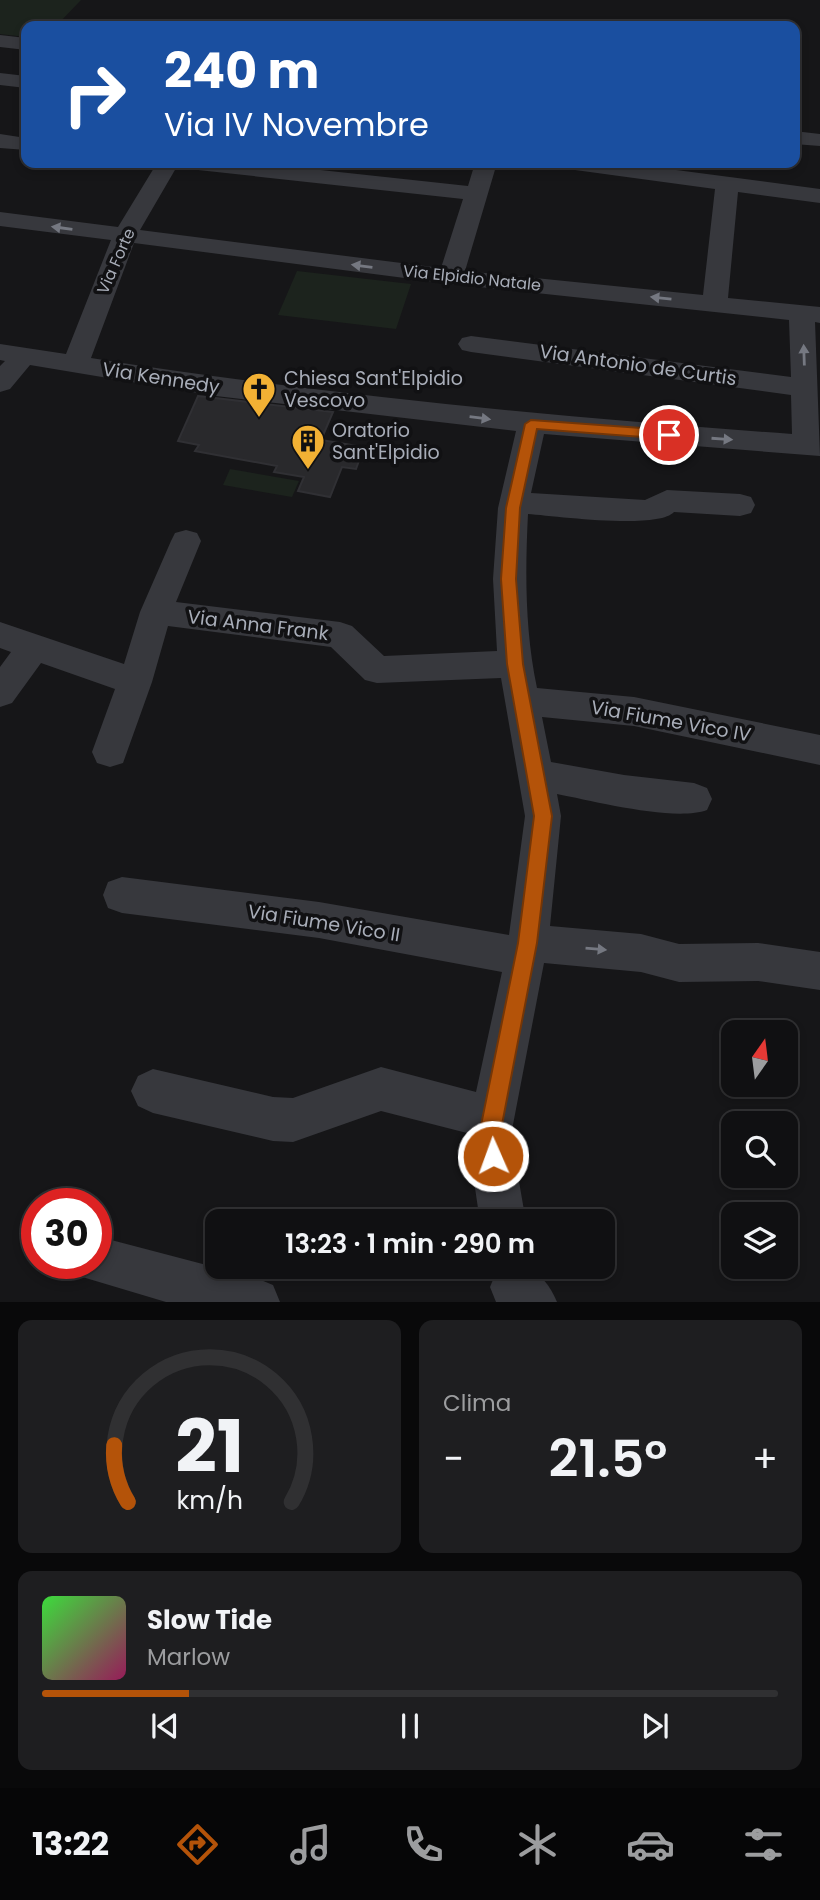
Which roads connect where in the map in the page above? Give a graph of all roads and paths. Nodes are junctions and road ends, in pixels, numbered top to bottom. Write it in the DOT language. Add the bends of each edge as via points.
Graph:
graph roads {
  1 [pos="0,41"];
  2 [pos="21,43"];
  3 [pos="0,79"];
  4 [pos="21,81"];
  5 [pos="800,137"];
  6 [pos="820,140"];
  7 [pos="0,141"];
  8 [pos="21,143"];
  9 [pos="165,168"];
  10 [pos="243,168"];
  11 [pos="485,168"];
  12 [pos="609,168"];
  13 [pos="763,168"];
  14 [pos="726,185"];
  15 [pos="760,189"];
  16 [pos="477,194"];
  17 [pos="820,196"];
  18 [pos="0,219"];
  19 [pos="125,236"];
  20 [pos="451,276"];
  21 [pos="715,304"];
  22 [pos="811,314"];
  23 [pos="471,344"];
  24 [pos="12,354"];
  25 [pos="75,365"];
  26 [pos="0,383"];
  27 [pos="805,388"];
  28 [pos="531,424"];
  29 [pos="813,446"];
  30 [pos="514,503"];
  31 [pos="740,505"];
  32 [pos="186,541"];
  33 [pos="156,612"];
  34 [pos="0,635"];
  35 [pos="34,647"];
  36 [pos="515,664"];
  37 [pos="135,682"];
  38 [pos="0,693"];
  39 [pos="522,702"];
  40 [pos="820,750"];
  41 [pos="110,752"];
  42 [pos="536,775"];
  43 [pos="694,799"];
  44 [pos="122,895"];
  45 [pos="526,950"];
  46 [pos="820,971"];
  47 [pos="153,1091"];
  48 [pos="492,1118"];
  49 [pos="501,1209"];
  50 [pos="112,1263"];
  51 [pos="256,1301"];
  1 -- 2 [label="street"];
  3 -- 4 [label="street"];
  5 -- 6 [label="street"];
  7 -- 8 [label="street"];
  9 -- 19 [label="street, Via Forte"];
  10 -- 16 [label="street"];
  11 -- 16 [label="street"];
  12 -- 14 [label="street"];
  13 -- 15 [label="street"];
  14 -- 15 [label="street"];
  14 -- 21 [label="street"];
  15 -- 17 [label="street"];
  16 -- 20 [label="street"];
  19 -- 18 [label="street, Via Elpidio Natale, one-way"];
  20 -- 19 [label="street, Via Elpidio Natale, one-way"];
  19 -- 25 [label="street, Via Forte"];
  21 -- 20 [label="street, Via Elpidio Natale, one-way"];
  21 -- 22 [label="street, Via Elpidio Natale"];
  27 -- 22 [label="street, one-way"];
  23 -- 27 [label="street, Via Antonio de Curtis"];
  24 -- 25 [label="street, Via Kennedy"];
  24 -- 26 [label="street"];
  25 -- 28 [label="street, Via Kennedy, one-way" via="216,387"];
  27 -- 29 [label="street"];
  28 -- 29 [label="street, Via Kennedy, one-way"];
  28 -- 30 [label="street"];
  30 -- 31 [label="street" via="645,511 658,510 667,501"];
  30 -- 36 [label="street" via="509,579"];
  32 -- 33 [label="street, Via Anna Frank"];
  33 -- 36 [label="street, Via Anna Frank" via="340,635 377,670"];
  33 -- 37 [label="street, Via Anna Frank"];
  34 -- 35 [label="street"];
  35 -- 37 [label="street"];
  35 -- 38 [label="street"];
  36 -- 39 [label="street"];
  37 -- 41 [label="street, Via Anna Frank"];
  39 -- 40 [label="street, Via Fiume Vico IV" via="560,702 655,716"];
  39 -- 42 [label="street"];
  42 -- 43 [label="street"];
  42 -- 45 [label="street" via="543,816"];
  44 -- 45 [label="street, Via Fiume Vico II"];
  45 -- 46 [label="street, Via Fiume Vico II, one-way" via="641,953 679,963 758,962"];
  45 -- 48 [label="street"];
  47 -- 48 [label="street" via="293,1120 381,1089"];
  48 -- 49 [label="street" via="489,1135"];
  50 -- 51 [label="street"];
}
